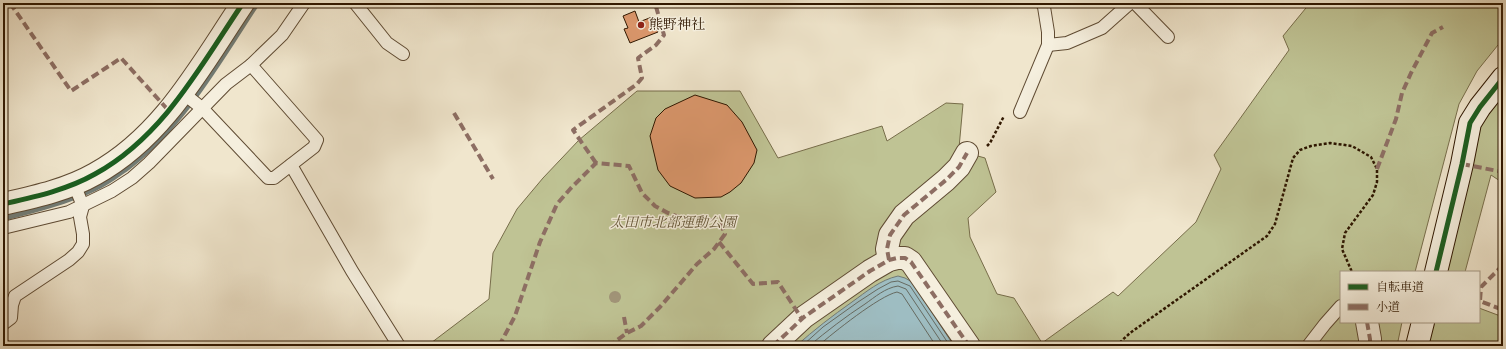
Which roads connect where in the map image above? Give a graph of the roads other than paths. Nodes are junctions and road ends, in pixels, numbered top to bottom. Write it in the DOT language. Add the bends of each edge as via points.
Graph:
graph roads {
  1 [pos="243,3"];
  2 [pos="304,3"];
  3 [pos="356,3"];
  4 [pos="1042,3"];
  5 [pos="1130,3"];
  6 [pos="1135,3"];
  7 [pos="1168,37"];
  8 [pos="1048,45"];
  9 [pos="403,54"];
  10 [pos="251,66"];
  11 [pos="1503,78"];
  12 [pos="184,93"];
  13 [pos="203,110"];
  14 [pos="1020,112"];
  15 [pos="968,152"];
  16 [pos="290,165"];
  17 [pos="74,184"];
  18 [pos="3,204"];
  19 [pos="83,206"];
  20 [pos="3,228"];
  21 [pos="889,260"];
  22 [pos="1436,271"];
  23 [pos="1340,307"];
  24 [pos="1367,323"];
  25 [pos="1423,323"];
  26 [pos="3,324"];
  27 [pos="399,346"];
  28 [pos="773,346"];
  29 [pos="969,346"];
  30 [pos="1308,346"];
  31 [pos="1370,346"];
  32 [pos="1417,346"];
  1 -- 12 [label="street"];
  2 -- 10 [label="lane" via="282,35"];
  3 -- 9 [label="lane" via="387,43"];
  4 -- 8 [label="lane"];
  5 -- 8 [label="lane" via="1102,28 1067,44"];
  6 -- 7 [label="lane"];
  8 -- 14 [label="lane"];
  10 -- 13 [label="lane" via="226,84"];
  10 -- 16 [label="lane" via="317,140 314,147"];
  11 -- 22 [label="street" via="1470,123"];
  12 -- 13 [label="lane"];
  12 -- 17 [label="street" via="134,147 115,162"];
  13 -- 16 [label="lane" via="268,178 274,178"];
  13 -- 19 [label="lane" via="132,178"];
  15 -- 21 [label="street" via="960,167 900,220 890,235 887,248"];
  16 -- 27 [label="lane"];
  17 -- 18 [label="street"];
  17 -- 19 [label="lane"];
  19 -- 20 [label="lane"];
  19 -- 26 [label="lane" via="80,217 83,244 78,252 15,296 11,318"];
  21 -- 28 [label="street" via="804,317"];
  21 -- 29 [label="street" via="905,258 911,262"];
  23 -- 30 [label="lane"];
  24 -- 31 [label="street"];
  25 -- 32 [label="street"];
}
